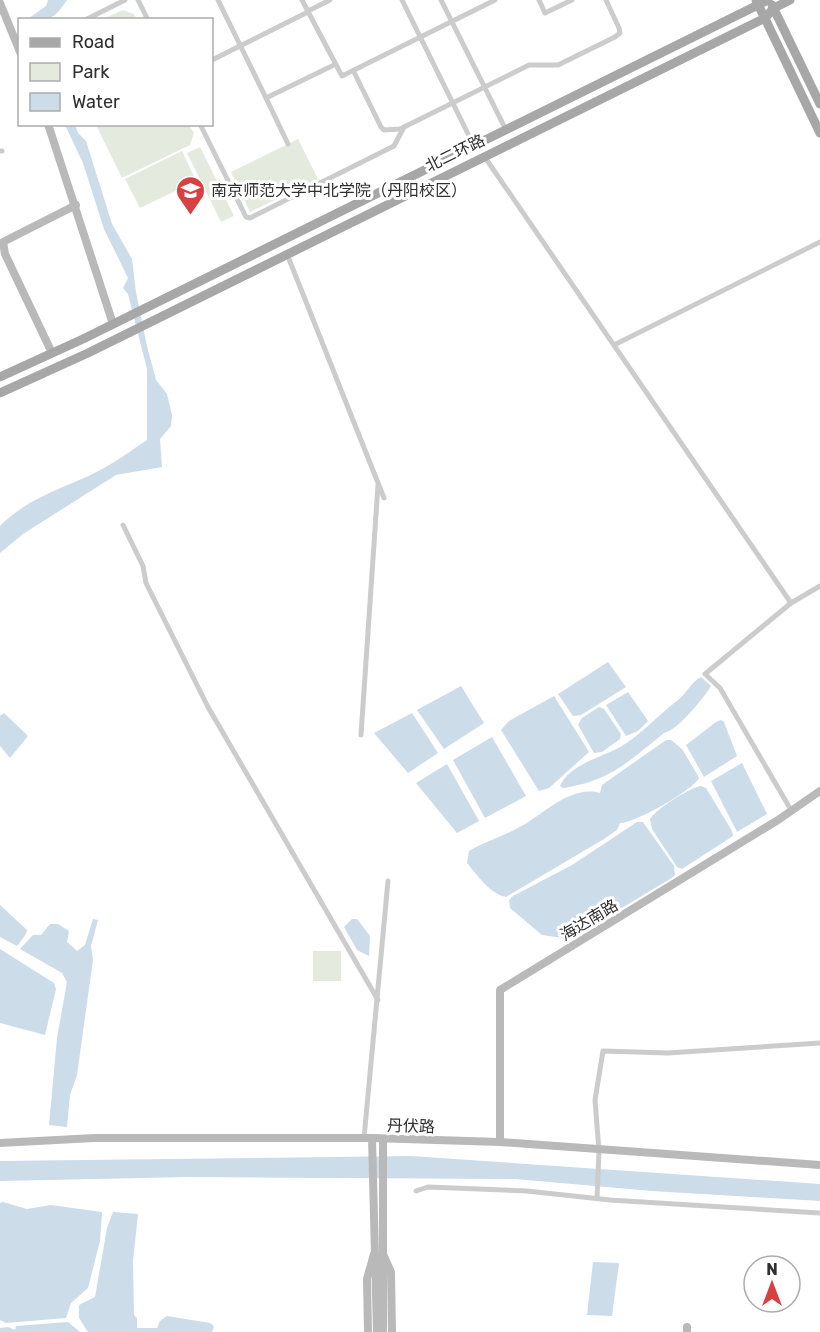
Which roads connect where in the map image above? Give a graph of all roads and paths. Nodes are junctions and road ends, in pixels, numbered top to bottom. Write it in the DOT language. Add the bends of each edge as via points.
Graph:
graph roads {
  1 [pos="125,0"];
  2 [pos="138,0"];
  3 [pos="218,0"];
  4 [pos="302,0"];
  5 [pos="330,0"];
  6 [pos="402,0"];
  7 [pos="441,0"];
  8 [pos="495,0"];
  9 [pos="539,0"];
  10 [pos="572,0"];
  11 [pos="606,0"];
  12 [pos="790,0"];
  13 [pos="756,2"];
  14 [pos="0,3"];
  15 [pos="770,3"];
  16 [pos="308,12"];
  17 [pos="89,18"];
  18 [pos="147,18"];
  19 [pos="765,18"];
  20 [pos="452,22"];
  21 [pos="421,38"];
  22 [pos="240,46"];
  23 [pos="18,47"];
  24 [pos="213,60"];
  25 [pos="333,64"];
  26 [pos="354,72"];
  27 [pos="484,86"];
  28 [pos="266,98"];
  29 [pos="453,101"];
  30 [pos="820,104"];
  31 [pos="49,126"];
  32 [pos="201,126"];
  33 [pos="404,128"];
  34 [pos="505,128"];
  35 [pos="820,133"];
  36 [pos="475,143"];
  37 [pos="288,144"];
  38 [pos="484,156"];
  39 [pos="76,205"];
  40 [pos="281,240"];
  41 [pos="820,242"];
  42 [pos="286,254"];
  43 [pos="114,324"];
  44 [pos="614,345"];
  45 [pos="50,354"];
  46 [pos="53,369"];
  47 [pos="0,377"];
  48 [pos="0,393"];
  49 [pos="378,485"];
  50 [pos="384,498"];
  51 [pos="123,525"];
  52 [pos="820,586"];
  53 [pos="791,603"];
  54 [pos="361,735"];
  55 [pos="820,791"];
  56 [pos="791,810"];
  57 [pos="388,881"];
  58 [pos="378,1000"];
  59 [pos="820,1043"];
  60 [pos="368,1138"];
  61 [pos="383,1139"];
  62 [pos="500,1142"];
  63 [pos="0,1143"];
  64 [pos="599,1151"];
  65 [pos="820,1165"];
  66 [pos="416,1191"];
  67 [pos="597,1196"];
  68 [pos="820,1213"];
  69 [pos="379,1252"];
  70 [pos="368,1332"];
  71 [pos="377,1332"];
  72 [pos="383,1332"];
  73 [pos="392,1332"];
  1 -- 17 [label="street"];
  2 -- 18 [label="street"];
  3 -- 22 [label="street"];
  4 -- 16 [label="street"];
  5 -- 16 [label="street"];
  6 -- 21 [label="street"];
  7 -- 20 [label="street"];
  8 -- 20 [label="street"];
  9 -- 10 [label="street" via="545,13"];
  11 -- 27 [label="street" via="619,28 615,37 558,65 529,65"];
  12 -- 15 [label="main road, 北二环路"];
  13 -- 15 [label="main road, 北二环路"];
  13 -- 19 [label="main road"];
  13 -- 34 [label="main road, 北二环路"];
  14 -- 23 [label="main road"];
  15 -- 19 [label="main road, 北二环路"];
  15 -- 30 [label="main road"];
  16 -- 22 [label="street"];
  16 -- 25 [label="street"];
  19 -- 35 [label="main road"];
  19 -- 38 [label="main road, 北二环路"];
  20 -- 21 [label="street"];
  20 -- 27 [label="street"];
  21 -- 26 [label="street"];
  21 -- 29 [label="street"];
  22 -- 24 [label="street"];
  22 -- 28 [label="street"];
  25 -- 26 [label="street" via="342,76"];
  25 -- 28 [label="street"];
  26 -- 33 [label="street" via="381,127"];
  27 -- 29 [label="street"];
  27 -- 34 [label="street"];
  28 -- 37 [label="street"];
  29 -- 33 [label="street"];
  29 -- 36 [label="street"];
  31 -- 39 [label="main road"];
  32 -- 33 [label="street" via="246,217 250,218 394,147"];
  34 -- 36 [label="main road, 北二环路"];
  36 -- 38 [label="main road"];
  36 -- 40 [label="main road, 北二环路"];
  38 -- 42 [label="main road, 北二环路"];
  38 -- 44 [label="street"];
  39 -- 43 [label="main road"];
  39 -- 45 [label="main road" via="3,242"];
  40 -- 42 [label="main road"];
  40 -- 43 [label="main road, 北二环路"];
  41 -- 44 [label="street"];
  42 -- 46 [label="main road, 北二环路"];
  42 -- 49 [label="street"];
  43 -- 45 [label="main road, 北二环路"];
  44 -- 53 [label="street"];
  45 -- 46 [label="main road"];
  45 -- 47 [label="main road, 北二环路"];
  46 -- 48 [label="main road, 北二环路"];
  49 -- 50 [label="street"];
  49 -- 54 [label="street"];
  51 -- 58 [label="street" via="143,566 146,583 208,707"];
  52 -- 53 [label="street"];
  53 -- 56 [label="street" via="705,674 720,688"];
  55 -- 56 [label="main road, 海达南路"];
  56 -- 62 [label="main road, 海达南路" via="500,990"];
  57 -- 58 [label="street"];
  58 -- 60 [label="street"];
  59 -- 64 [label="street" via="668,1053 603,1051 595,1100"];
  60 -- 61 [label="main road, 丹伏路"];
  60 -- 63 [label="main road, 丹伏路" via="94,1138"];
  60 -- 69 [label="main road" via="373,1153"];
  61 -- 62 [label="main road, 丹伏路"];
  61 -- 69 [label="main road"];
  62 -- 64 [label="main road, 丹伏路"];
  64 -- 65 [label="main road, 丹伏路"];
  64 -- 67 [label="street"];
  66 -- 67 [label="street" via="438,1188"];
  67 -- 68 [label="street"];
  69 -- 70 [label="main road" via="367,1279"];
  69 -- 71 [label="main road"];
  69 -- 72 [label="main road"];
  69 -- 73 [label="main road" via="391,1272"];
}
